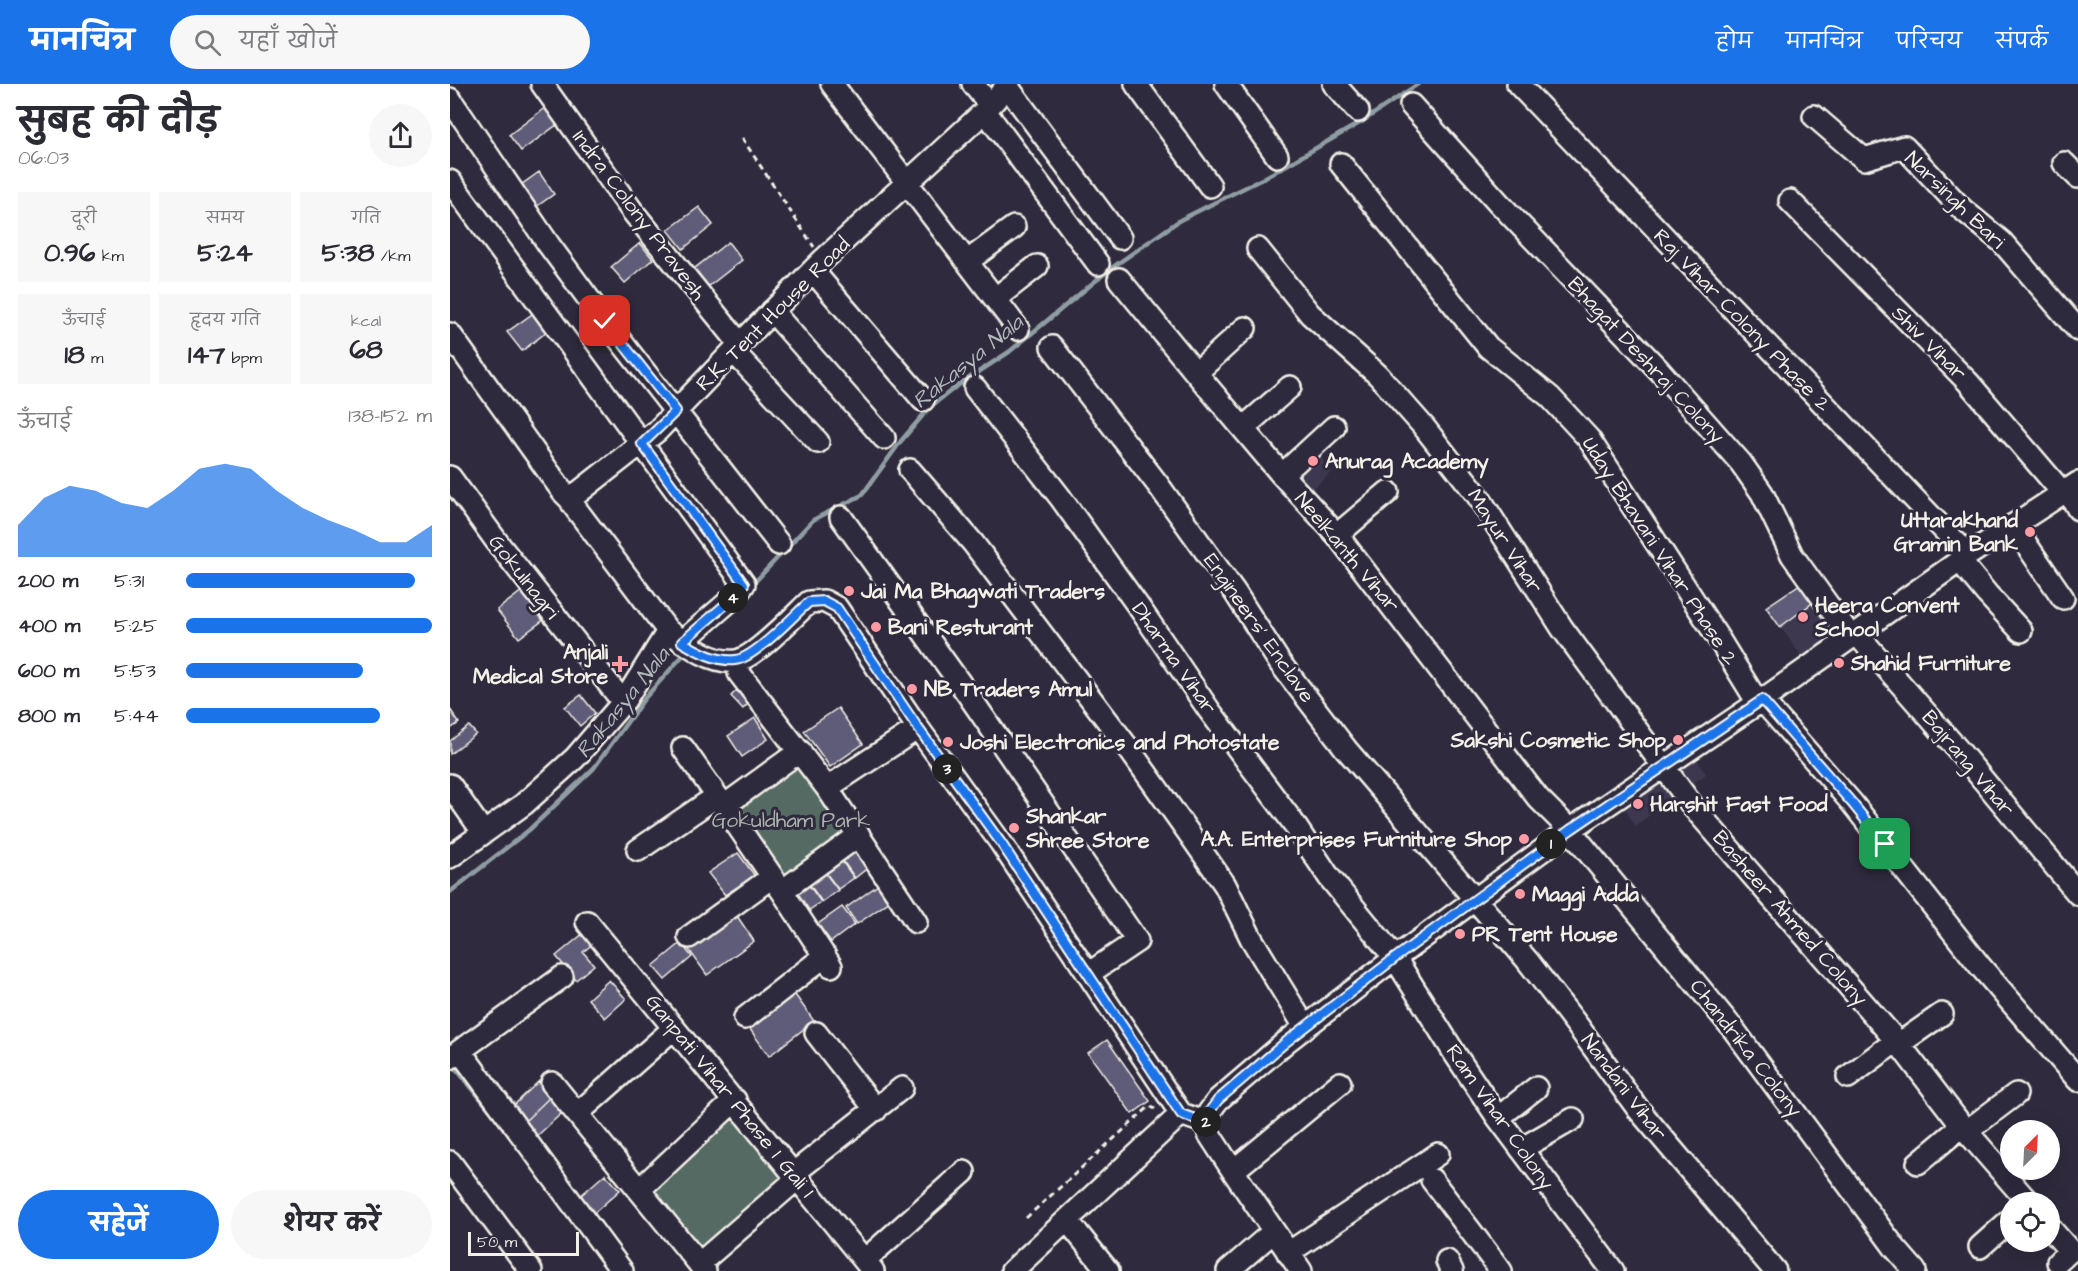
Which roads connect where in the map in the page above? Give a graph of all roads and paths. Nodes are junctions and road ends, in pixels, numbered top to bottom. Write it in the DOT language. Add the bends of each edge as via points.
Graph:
graph roads {
  1 [pos="542,84"];
  2 [pos="832,84"];
  3 [pos="974,84"];
  4 [pos="1136,84"];
  5 [pos="1226,84"];
  6 [pos="1334,84"];
  7 [pos="1518,84"];
  8 [pos="1008,85"];
  9 [pos="450,99"];
  10 [pos="1412,105"];
  11 [pos="987,107"];
  12 [pos="1358,111"];
  13 [pos="1814,116"];
  14 [pos="742,138"];
  15 [pos="1277,156"];
  16 [pos="1341,164"];
  17 [pos="450,182"];
  18 [pos="906,183"];
  19 [pos="1210,186"];
  20 [pos="1790,201"];
  21 [pos="1014,228"];
  22 [pos="1120,238"];
  23 [pos="1258,249"];
  24 [pos="968,261"];
  25 [pos="1098,264"];
  26 [pos="818,265"];
  27 [pos="1037,266"];
  28 [pos="1119,279"];
  29 [pos="996,298"];
  30 [pos="772,311"];
  31 [pos="1018,328"];
  32 [pos="1245,328"];
  33 [pos="2078,330"];
  34 [pos="450,334"];
  35 [pos="736,347"];
  36 [pos="1052,347"];
  37 [pos="1196,373"];
  38 [pos="1290,387"];
  39 [pos="975,388"];
  40 [pos="923,400"];
  41 [pos="676,411"];
  42 [pos="1334,427"];
  43 [pos="1243,428"];
  44 [pos="884,438"];
  45 [pos="818,442"];
  46 [pos="642,444"];
  47 [pos="910,470"];
  48 [pos="1282,475"];
  49 [pos="450,477"];
  50 [pos="2069,488"];
  51 [pos="1388,492"];
  52 [pos="572,500"];
  53 [pos="2078,509"];
  54 [pos="841,517"];
  55 [pos="2013,525"];
  56 [pos="1337,535"];
  57 [pos="779,543"];
  58 [pos="1964,558"];
  59 [pos="2063,598"];
  60 [pos="2021,631"];
  61 [pos="1853,635"];
  62 [pos="684,642"];
  63 [pos="739,673"];
  64 [pos="623,702"];
  65 [pos="1760,702"];
  66 [pos="918,728"];
  67 [pos="683,748"];
  68 [pos="800,752"];
  69 [pos="1665,766"];
  70 [pos="450,785"];
  71 [pos="827,788"];
  72 [pos="720,801"];
  73 [pos="1570,830"];
  74 [pos="483,832"];
  75 [pos="859,835"];
  76 [pos="638,850"];
  77 [pos="450,857"];
  78 [pos="777,884"];
  79 [pos="2078,894"];
  80 [pos="1476,900"];
  81 [pos="587,922"];
  82 [pos="916,922"];
  83 [pos="689,937"];
  84 [pos="1395,958"];
  85 [pos="1088,975"];
  86 [pos="562,977"];
  87 [pos="1942,1014"];
  88 [pos="745,1018"];
  89 [pos="1305,1027"];
  90 [pos="674,1028"];
  91 [pos="816,1033"];
  92 [pos="1897,1042"];
  93 [pos="455,1055"];
  94 [pos="1848,1077"];
  95 [pos="2078,1080"];
  96 [pos="552,1083"];
  97 [pos="1340,1083"];
  98 [pos="902,1088"];
  99 [pos="1536,1088"];
  100 [pos="2016,1094"];
  101 [pos="735,1100"];
  102 [pos="876,1110"];
  103 [pos="577,1114"];
  104 [pos="1178,1116"];
  105 [pos="1498,1118"];
  106 [pos="1573,1119"];
  107 [pos="1206,1123"];
  108 [pos="1965,1128"];
  109 [pos="1521,1149"];
  110 [pos="1438,1154"];
  111 [pos="1918,1163"];
  112 [pos="1233,1171"];
  113 [pos="964,1172"];
  114 [pos="454,1176"];
  115 [pos="796,1176"];
  116 [pos="1432,1180"];
  117 [pos="639,1190"];
  118 [pos="2020,1192"];
  119 [pos="1026,1218"];
  120 [pos="1067,1220"];
  121 [pos="2000,1229"];
  122 [pos="1273,1232"];
  123 [pos="1980,1247"];
  124 [pos="1288,1253"];
  125 [pos="702,1267"];
  126 [pos="867,1267"];
  127 [pos="531,1271"];
  128 [pos="622,1271"];
  129 [pos="1012,1271"];
  130 [pos="1108,1271"];
  131 [pos="1228,1271"];
  132 [pos="1300,1271"];
  133 [pos="1501,1271"];
  134 [pos="1613,1271"];
  135 [pos="1775,1271"];
  136 [pos="1915,1271"];
  1 -- 35 [label="street, Indra Colony Pravesh"];
  2 -- 18 [label="street"];
  3 -- 11 [label="street"];
  4 -- 19 [label="street"];
  5 -- 15 [label="street"];
  6 -- 12 [label="street"];
  7 -- 58 [label="street, Raj Vihar Colony Phase 2"];
  8 -- 11 [label="street, R.K. Tent House Road"];
  8 -- 22 [label="street"];
  9 -- 41 [label="street" via="549,245"];
  10 -- 61 [label="street, Bhagat Deshraj Colony" via="1741,463 1762,493 1792,555"];
  11 -- 18 [label="street, R.K. Tent House Road"];
  11 -- 25 [label="street"];
  13 -- 33 [label="street, Narsingh Bari" via="1864,159 1904,147 1962,209 2002,242"];
  14 -- 26 [label="path"];
  16 -- 65 [label="street, Uday Bhavani Vihar Phase 2" via="1488,347 1550,397 1589,439"];
  17 -- 46 [label="street"];
  18 -- 24 [label="street"];
  18 -- 26 [label="street, R.K. Tent House Road"];
  20 -- 50 [label="street, Shiv Vihar"];
  21 -- 24 [label="street"];
  23 -- 69 [label="street, Mayur Vihar" via="1310,314 1378,375 1451,461 1478,496 1562,628"];
  24 -- 29 [label="street"];
  26 -- 30 [label="street, R.K. Tent House Road"];
  26 -- 40 [label="street"];
  27 -- 29 [label="street"];
  28 -- 37 [label="street, Neelkanth Vihar"];
  29 -- 31 [label="street"];
  30 -- 35 [label="street, R.K. Tent House Road"];
  30 -- 44 [label="street"];
  32 -- 37 [label="street"];
  34 -- 52 [label="street"];
  35 -- 41 [label="street, R.K. Tent House Road"];
  35 -- 45 [label="street, Indra Colony Pravesh"];
  36 -- 80 [label="street, Engineers' Enclave" via="1159,486 1280,663 1346,748"];
  37 -- 43 [label="street, Neelkanth Vihar"];
  38 -- 43 [label="street"];
  39 -- 84 [label="street, Dharma Vihar" via="1060,497 1329,877"];
  41 -- 46 [label="street, R.K. Tent House Road"];
  41 -- 57 [label="street"];
  42 -- 48 [label="street"];
  43 -- 48 [label="street, Neelkanth Vihar"];
  46 -- 52 [label="street, R.K. Tent House Road"];
  46 -- 62 [label="street" via="744,584"];
  47 -- 89 [label="street" via="973,543 1129,748 1225,885 1251,938"];
  48 -- 56 [label="street, Neelkanth Vihar"];
  49 -- 64 [label="street, Gokulnagri"];
  50 -- 53 [label="street, Shiv Vihar"];
  50 -- 55 [label="street"];
  51 -- 56 [label="street"];
  52 -- 62 [label="street"];
  54 -- 85 [label="street" via="1137,941"];
  55 -- 58 [label="street"];
  55 -- 59 [label="street"];
  56 -- 73 [label="street, Neelkanth Vihar" via="1538,798"];
  58 -- 60 [label="street, Raj Vihar Colony Phase 2" via="1987,594"];
  58 -- 61 [label="street"];
  61 -- 65 [label="street"];
  61 -- 79 [label="street, Bajrang Vihar" via="1960,752"];
  62 -- 64 [label="street"];
  62 -- 66 [label="street" via="714,658 737,661 754,652 809,602 824,601 837,608"];
  63 -- 68 [label="street"];
  64 -- 74 [label="street" via="561,772"];
  65 -- 69 [label="street"];
  65 -- 95 [label="street, Uday Bhavani Vihar Phase 2" via="1852,803 1980,966"];
  66 -- 71 [label="street"];
  66 -- 85 [label="street" via="1001,843"];
  67 -- 72 [label="street"];
  68 -- 71 [label="street"];
  68 -- 72 [label="street"];
  69 -- 73 [label="street"];
  69 -- 92 [label="street, Basheer Ahmed Colony" via="1706,821"];
  70 -- 74 [label="street"];
  71 -- 75 [label="street"];
  72 -- 76 [label="street"];
  72 -- 78 [label="street"];
  73 -- 80 [label="street"];
  73 -- 136 [label="street, Chandrika Colony" via="1734,1030"];
  74 -- 77 [label="street"];
  75 -- 78 [label="street"];
  75 -- 82 [label="street"];
  78 -- 83 [label="street"];
  78 -- 88 [label="street" via="829,962"];
  80 -- 84 [label="street"];
  80 -- 135 [label="street, Nandani Vihar" via="1527,960 1638,1109"];
  81 -- 90 [label="street, Ganpati Vihar Phase 1 Gali 1"];
  84 -- 89 [label="street"];
  84 -- 105 [label="street, Ram Vihar Colony"];
  85 -- 104 [label="street"];
  86 -- 93 [label="street"];
  87 -- 92 [label="street"];
  89 -- 107 [label="street" via="1218,1100"];
  90 -- 101 [label="street, Ganpati Vihar Phase 1 Gali 1"];
  90 -- 103 [label="street"];
  91 -- 102 [label="street"];
  92 -- 94 [label="street"];
  92 -- 108 [label="street, Basheer Ahmed Colony"];
  93 -- 128 [label="street"];
  96 -- 103 [label="street"];
  97 -- 112 [label="street"];
  98 -- 102 [label="street"];
  99 -- 105 [label="street"];
  100 -- 108 [label="street"];
  101 -- 115 [label="street, Ganpati Vihar Phase 1 Gali 1"];
  101 -- 117 [label="street"];
  102 -- 115 [label="street"];
  103 -- 117 [label="street"];
  104 -- 107 [label="street"];
  104 -- 119 [label="path" via="1150,1106"];
  104 -- 120 [label="street"];
  105 -- 109 [label="street, Ram Vihar Colony"];
  106 -- 109 [label="street"];
  107 -- 112 [label="street"];
  108 -- 111 [label="street"];
  108 -- 118 [label="street, Basheer Ahmed Colony"];
  109 -- 134 [label="street, Ram Vihar Colony"];
  110 -- 124 [label="street"];
  112 -- 122 [label="street"];
  113 -- 126 [label="street"];
  114 -- 127 [label="street"];
  115 -- 125 [label="street"];
  115 -- 126 [label="street, Ganpati Vihar Phase 1 Gali 1"];
  116 -- 133 [label="street"];
  117 -- 125 [label="street"];
  120 -- 129 [label="street"];
  120 -- 130 [label="street"];
  121 -- 123 [label="street"];
  122 -- 124 [label="street"];
  122 -- 131 [label="street"];
  124 -- 132 [label="street"];
}
